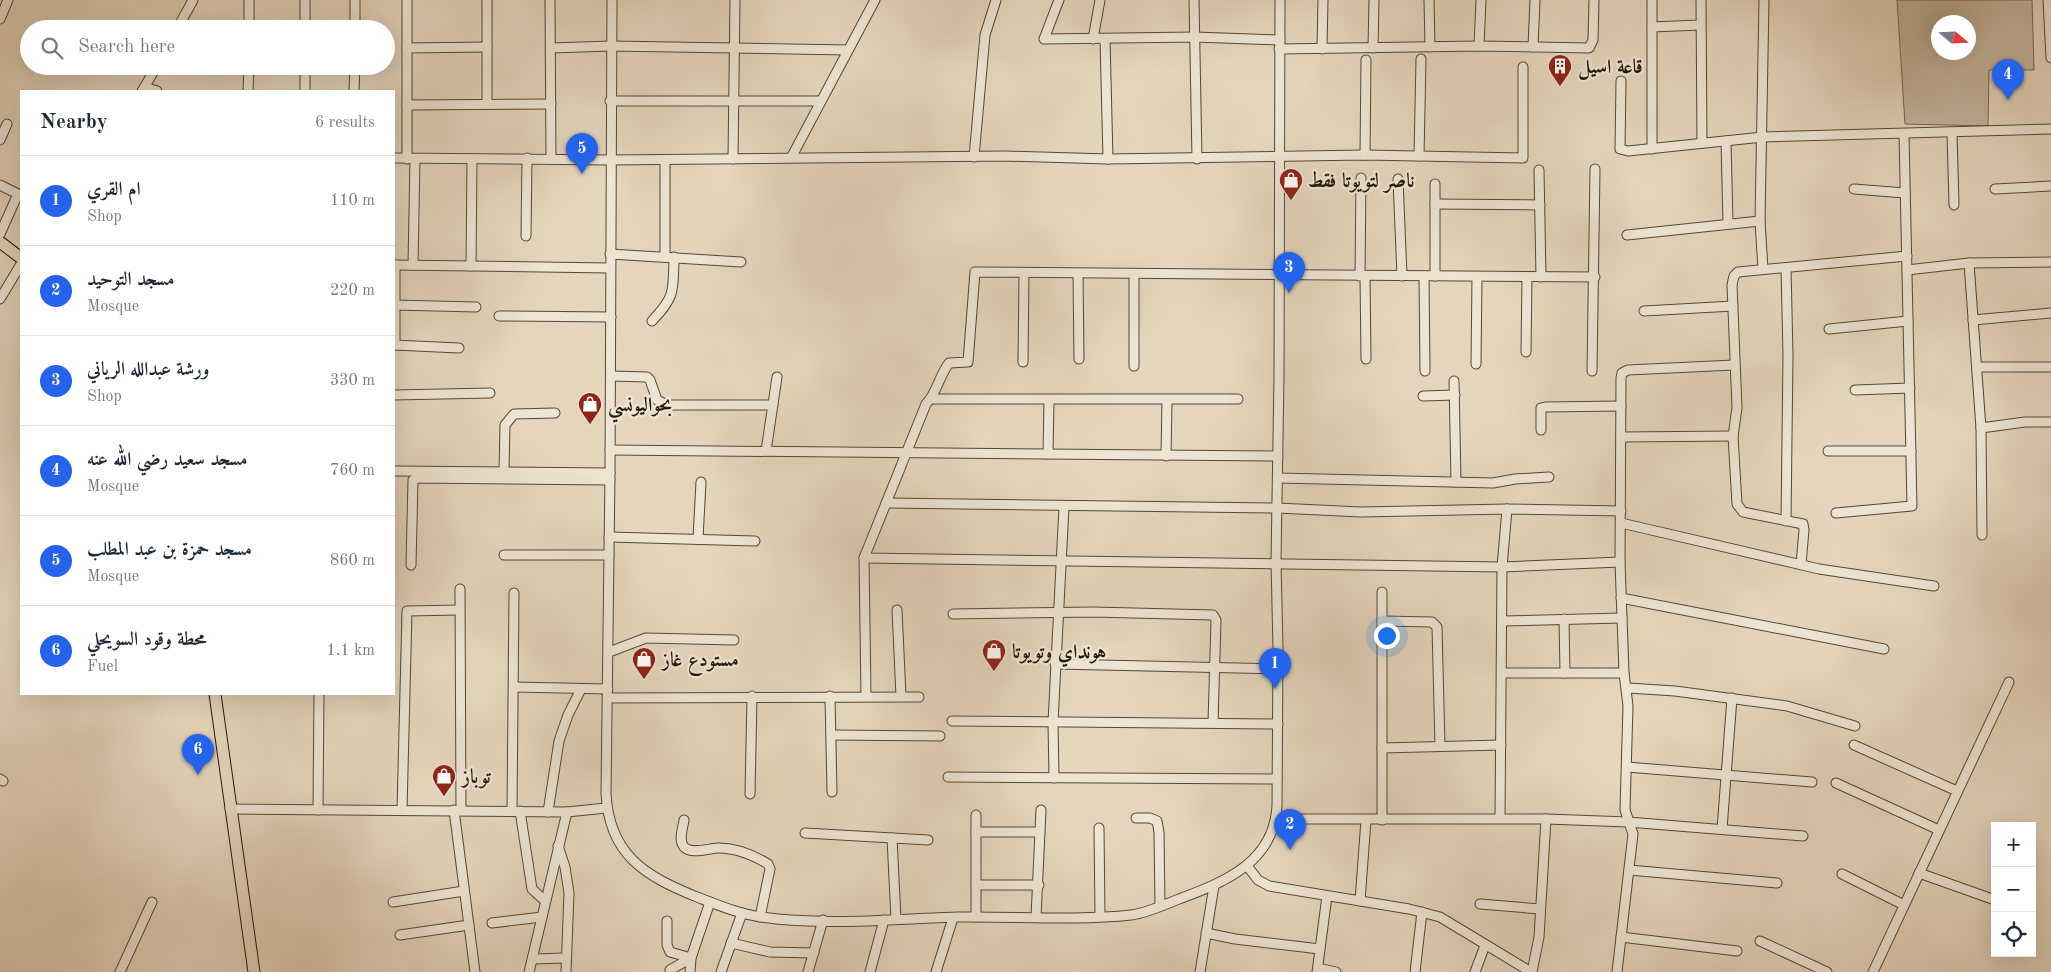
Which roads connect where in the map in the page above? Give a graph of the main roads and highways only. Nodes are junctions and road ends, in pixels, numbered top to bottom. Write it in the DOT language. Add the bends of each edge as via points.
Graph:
graph roads {
  1 [pos="0,242"];
  2 [pos="20,257"];
  3 [pos="215,695"];
  4 [pos="254,972"];
  1 -- 2 [label="main road"];
  3 -- 4 [label="main road"];
}
